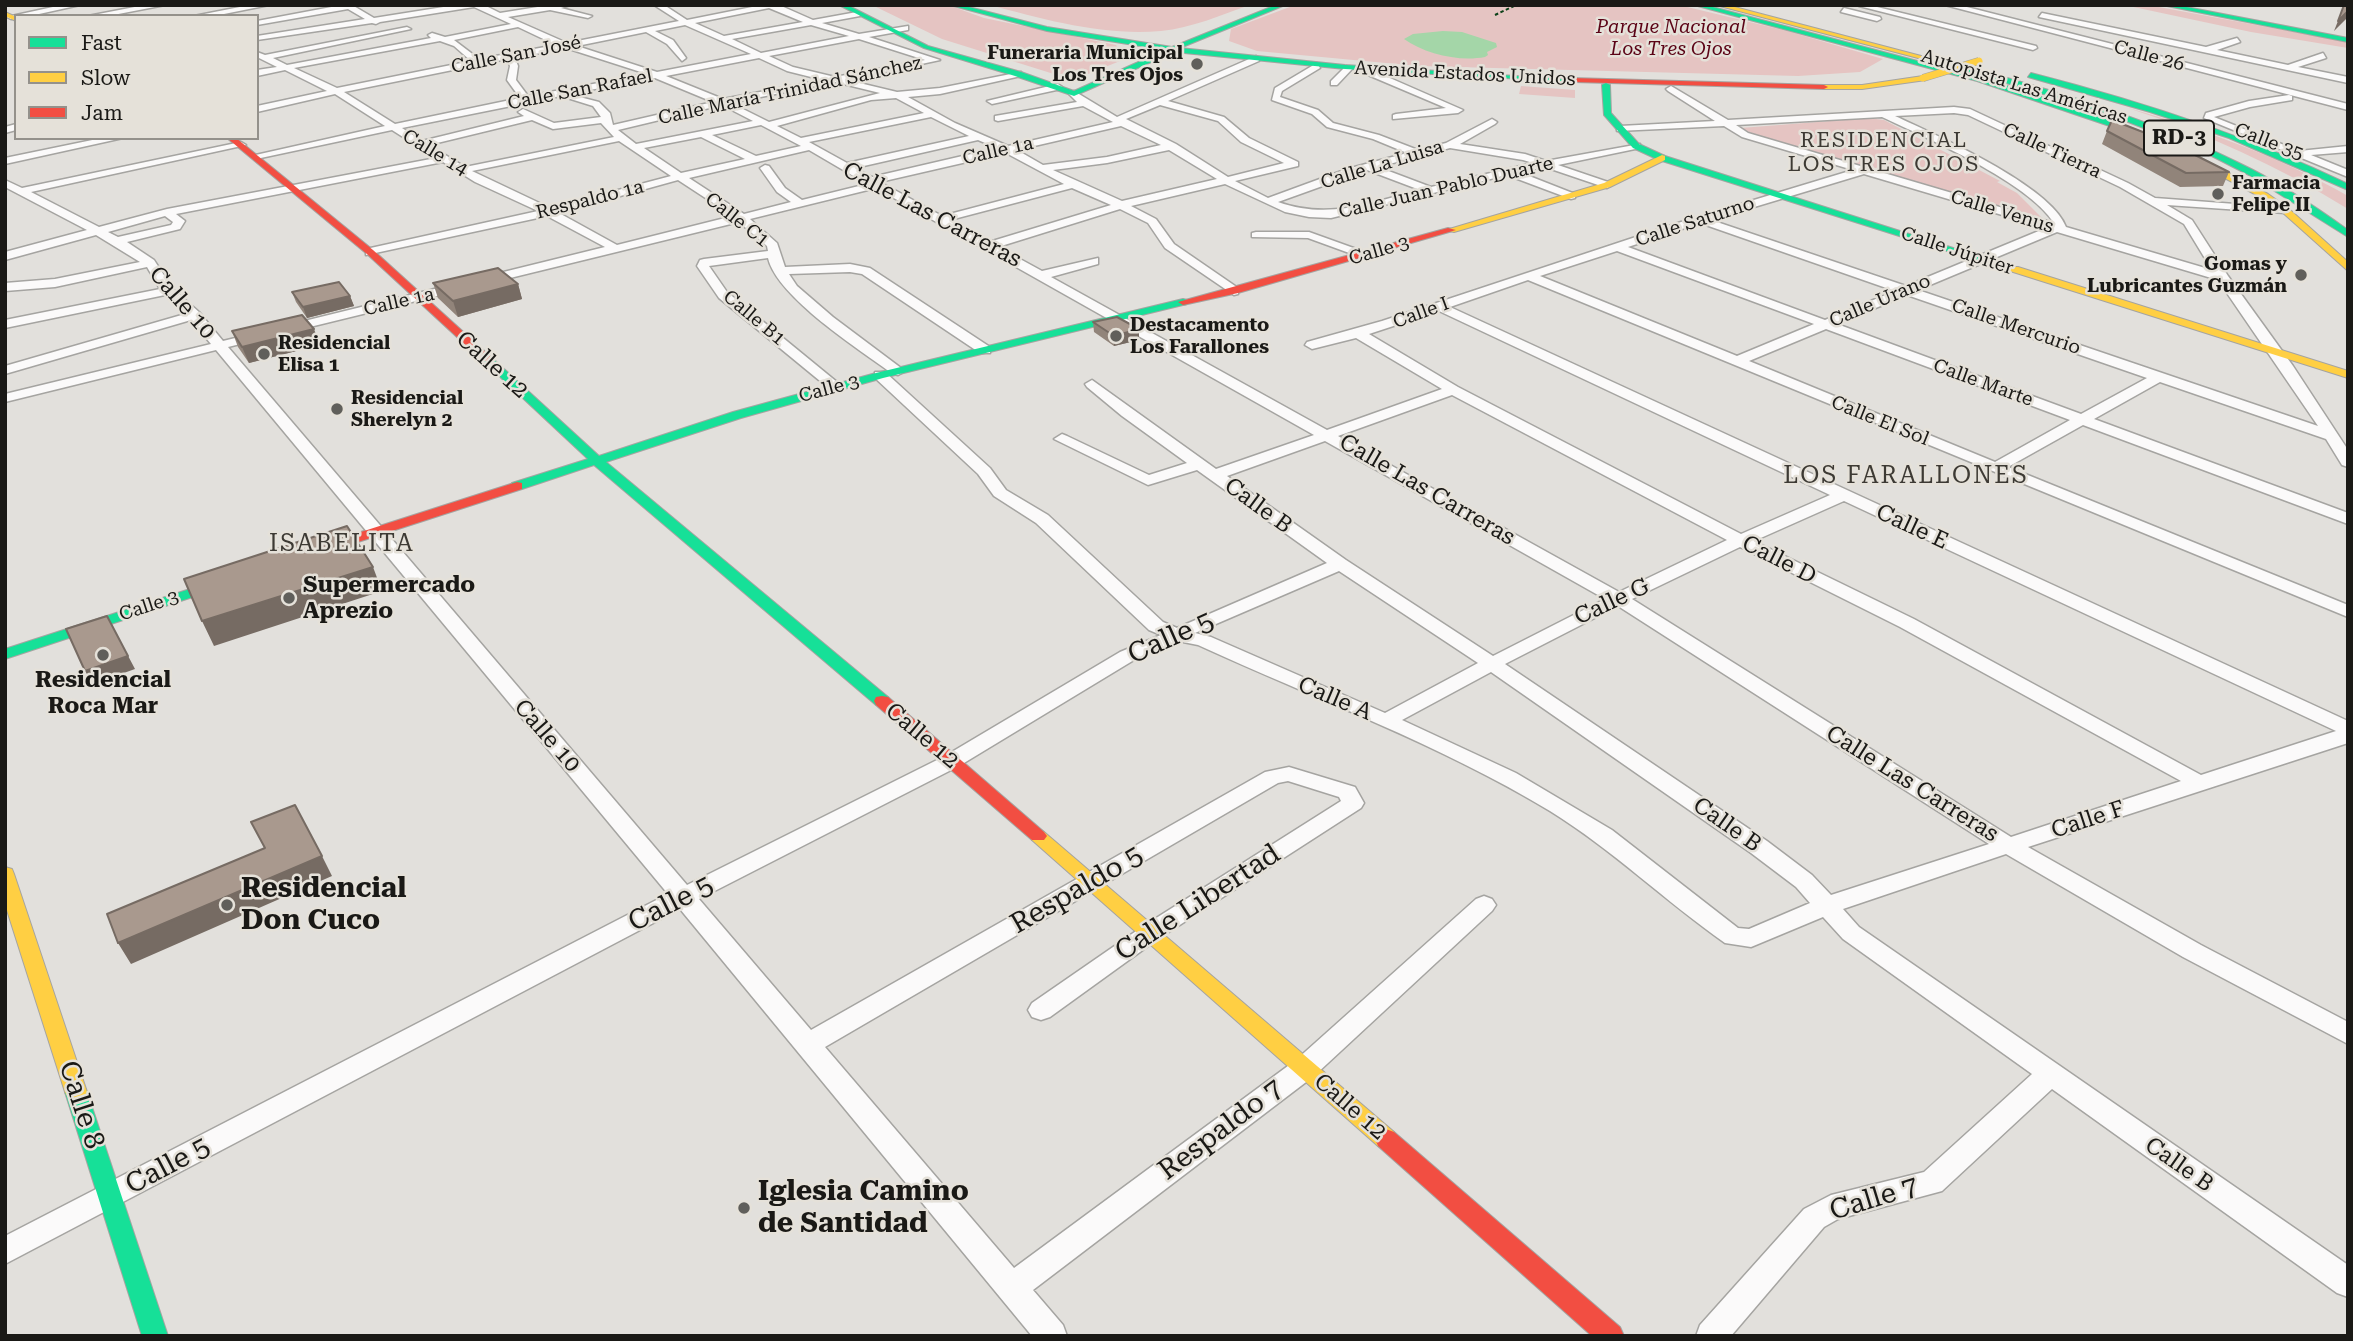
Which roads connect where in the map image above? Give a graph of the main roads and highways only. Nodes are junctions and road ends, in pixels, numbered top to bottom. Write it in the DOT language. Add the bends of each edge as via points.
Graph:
graph roads {
  1 [pos="842,5"];
  2 [pos="953,5"];
  3 [pos="979,5"];
  4 [pos="1259,5"];
  5 [pos="1282,5"];
  6 [pos="1697,5"];
  7 [pos="1719,5"];
  8 [pos="1739,5"];
  9 [pos="1761,5"];
  10 [pos="2165,5"];
  11 [pos="2175,5"];
  12 [pos="2182,5"];
  13 [pos="2196,5"];
  14 [pos="2227,9"];
  15 [pos="860,10"];
  16 [pos="1200,26"];
  17 [pos="1220,28"];
  18 [pos="2290,29"];
  19 [pos="1103,36"];
  20 [pos="2346,38"];
  21 [pos="1170,46"];
  22 [pos="1879,52"];
  23 [pos="1223,56"];
  24 [pos="1251,57"];
  25 [pos="1972,59"];
  26 [pos="1142,60"];
  27 [pos="1437,72"];
  28 [pos="1688,81"];
  29 [pos="1606,85"];
  30 [pos="1667,86"];
  31 [pos="1074,87"];
  32 [pos="1935,90"];
  33 [pos="1956,90"];
  34 [pos="2038,97"];
  35 [pos="236,142"];
  36 [pos="1662,158"];
  37 [pos="2348,187"];
  38 [pos="2348,218"];
  39 [pos="2348,234"];
  40 [pos="2348,268"];
  41 [pos="2348,375"];
  42 [pos="596,460"];
  43 [pos="307,554"];
  44 [pos="242,576"];
  45 [pos="5,654"];
  46 [pos="5,874"];
  47 [pos="13,923"];
  48 [pos="155,1336"];
  49 [pos="1611,1336"];
  1 -- 15 [label="main road"];
  2 -- 19 [label="main road, Avenida Estados Unidos" via="1032,26"];
  3 -- 19 [label="main road, Avenida Estados Unidos"];
  4 -- 16 [label="main road"];
  5 -- 17 [label="main road"];
  6 -- 22 [label="main road"];
  7 -- 39 [label="main road, Autopista Las Américas / RD-3" via="1983,73 2125,117 2262,177"];
  8 -- 38 [label="main road, Autopista Las Américas / RD-3" via="1961,62 2131,113 2259,165"];
  9 -- 25 [label="main road"];
  10 -- 18 [label="main road"];
  11 -- 14 [label="main road"];
  12 -- 14 [label="main road"];
  13 -- 14 [label="main road"];
  14 -- 18 [label="main road"];
  14 -- 20 [label="main road"];
  15 -- 31 [label="main road" via="926,47"];
  16 -- 19 [label="main road" via="1163,34"];
  16 -- 21 [label="main road"];
  17 -- 21 [label="main road"];
  17 -- 24 [label="main road" via="1215,42"];
  18 -- 20 [label="main road"];
  19 -- 21 [label="main road, Avenida Estados Unidos"];
  19 -- 26 [label="main road" via="1126,46"];
  21 -- 23 [label="main road, Avenida Estados Unidos"];
  21 -- 24 [label="main road, Avenida Estados Unidos"];
  21 -- 26 [label="main road"];
  22 -- 27 [label="main road" via="1890,61 1884,69 1821,79"];
  22 -- 34 [label="main road"];
  23 -- 24 [label="main road, Avenida Estados Unidos"];
  23 -- 26 [label="main road"];
  24 -- 27 [label="main road, Avenida Estados Unidos"];
  24 -- 27 [label="main road, Avenida Estados Unidos" via="1317,66"];
  25 -- 28 [label="main road, Avenida Estados Unidos, bridge" via="1906,82 1875,86"];
  25 -- 37 [label="main road" via="2152,110 2258,147"];
  26 -- 31 [label="main road"];
  26 -- 31 [label="main road"];
  27 -- 28 [label="main road, Avenida Estados Unidos"];
  27 -- 29 [label="main road"];
  27 -- 30 [label="main road, Avenida Estados Unidos"];
  28 -- 30 [label="main road, Avenida Estados Unidos"];
  29 -- 30 [label="main road"];
  29 -- 36 [label="main road, Calle Júpiter" via="1607,113 1636,146"];
  30 -- 32 [label="main road" via="1753,93"];
  33 -- 34 [label="main road"];
  34 -- 40 [label="main road" via="2163,143 2242,183 2285,210"];
  35 -- 42 [label="main road, Calle 12" via="370,252"];
  36 -- 41 [label="main road, Calle Júpiter"];
  36 -- 42 [label="main road, Calle 3" via="1607,185 1367,255 836,387"];
  42 -- 43 [label="main road, Calle 3"];
  42 -- 49 [label="main road, Calle 12" via="952,761"];
  44 -- 45 [label="main road, Calle 3"];
  46 -- 47 [label="main road, Calle 8"];
  47 -- 48 [label="main road, Calle 8" via="111,1196"];
}
